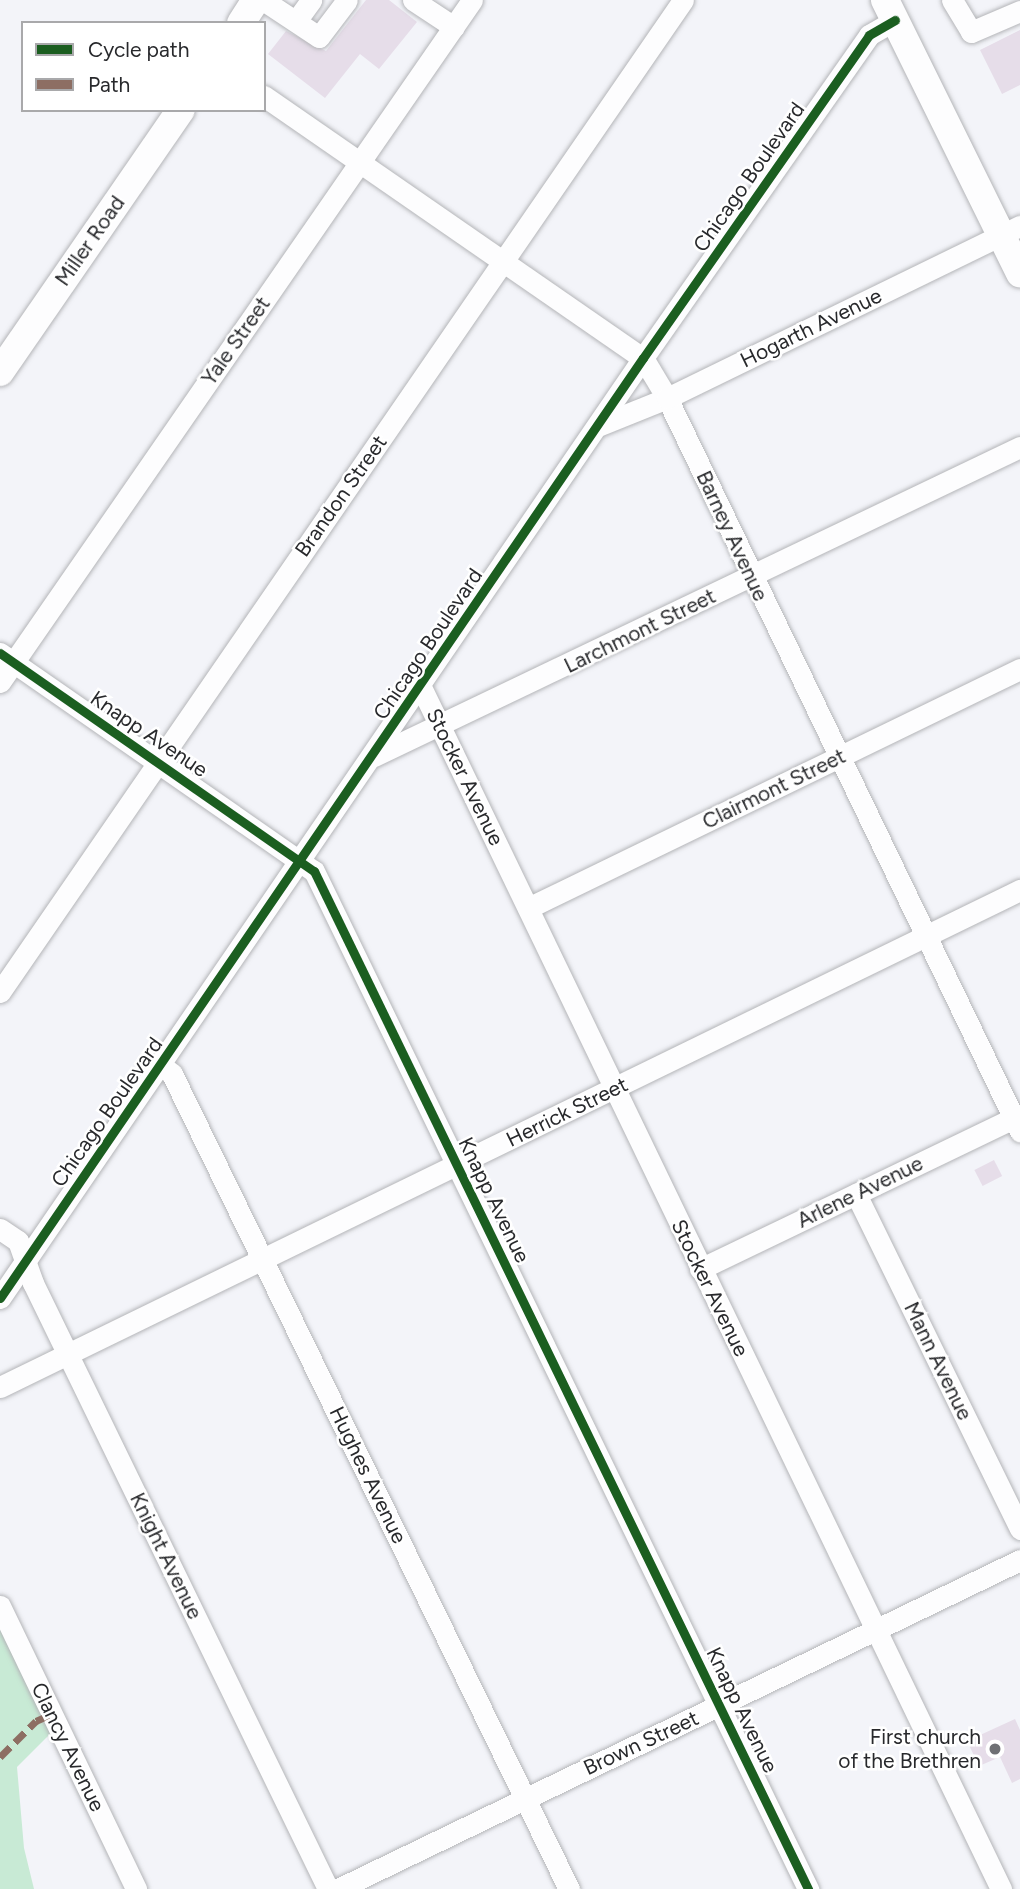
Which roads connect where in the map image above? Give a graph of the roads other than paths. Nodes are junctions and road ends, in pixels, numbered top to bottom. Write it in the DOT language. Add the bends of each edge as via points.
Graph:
graph roads {
  1 [pos="256,0"];
  2 [pos="263,0"];
  3 [pos="311,0"];
  4 [pos="347,0"];
  5 [pos="414,0"];
  6 [pos="472,0"];
  7 [pos="683,0"];
  8 [pos="952,0"];
  9 [pos="890,10"];
  10 [pos="1020,11"];
  11 [pos="242,21"];
  12 [pos="296,21"];
  13 [pos="454,27"];
  14 [pos="266,97"];
  15 [pos="180,112"];
  16 [pos="360,162"];
  17 [pos="1011,230"];
  18 [pos="503,260"];
  19 [pos="1020,273"];
  20 [pos="643,358"];
  21 [pos="0,372"];
  22 [pos="667,398"];
  23 [pos="600,425"];
  24 [pos="1020,447"];
  25 [pos="751,578"];
  26 [pos="7,658"];
  27 [pos="1020,669"];
  28 [pos="0,682"];
  29 [pos="421,687"];
  30 [pos="440,727"];
  31 [pos="373,757"];
  32 [pos="839,757"];
  33 [pos="159,761"];
  34 [pos="302,859"];
  35 [pos="1020,890"];
  36 [pos="528,908"];
  37 [pos="924,937"];
  38 [pos="0,992"];
  39 [pos="161,1065"];
  40 [pos="615,1090"];
  41 [pos="1018,1121"];
  42 [pos="458,1165"];
  43 [pos="856,1194"];
  44 [pos="0,1229"];
  45 [pos="263,1259"];
  46 [pos="26,1263"];
  47 [pos="700,1269"];
  48 [pos="0,1298"];
  49 [pos="68,1354"];
  50 [pos="0,1387"];
  51 [pos="1020,1529"];
  52 [pos="1020,1560"];
  53 [pos="0,1606"];
  54 [pos="877,1630"];
  55 [pos="720,1705"];
  56 [pos="524,1798"];
  57 [pos="136,1889"];
  58 [pos="328,1889"];
  59 [pos="338,1889"];
  60 [pos="569,1889"];
  61 [pos="808,1889"];
  62 [pos="1001,1889"];
  1 -- 11 [label="main road"];
  2 -- 12 [label="street"];
  3 -- 12 [label="street"];
  4 -- 12 [label="street" via="319,37"];
  5 -- 13 [label="street"];
  6 -- 13 [label="street, Yale Street"];
  7 -- 18 [label="street, Brandon Street"];
  8 -- 10 [label="street" via="971,32"];
  9 -- 17 [label="main road"];
  9 -- 20 [label="street, Chicago Boulevard"];
  13 -- 16 [label="street, Yale Street"];
  14 -- 16 [label="street, Barney Avenue"];
  15 -- 21 [label="main road, Miller Road"];
  16 -- 18 [label="street, Barney Avenue"];
  16 -- 26 [label="street, Yale Street"];
  17 -- 19 [label="main road"];
  17 -- 22 [label="street, Hogarth Avenue"];
  18 -- 20 [label="street, Barney Avenue"];
  18 -- 33 [label="street, Brandon Street"];
  20 -- 22 [label="street, Barney Avenue"];
  20 -- 23 [label="street, Chicago Boulevard"];
  22 -- 23 [label="street, Hogarth Avenue"];
  22 -- 25 [label="street, Barney Avenue"];
  23 -- 29 [label="street, Chicago Boulevard"];
  24 -- 25 [label="street, Larchmont Street"];
  25 -- 30 [label="street, Larchmont Street"];
  25 -- 32 [label="street, Barney Avenue"];
  26 -- 28 [label="street, Yale Street"];
  26 -- 33 [label="street, Knapp Avenue"];
  27 -- 32 [label="street, Clairmont Street"];
  29 -- 30 [label="street, Stocker Avenue"];
  29 -- 31 [label="street, Chicago Boulevard"];
  30 -- 31 [label="street, Larchmont Street"];
  30 -- 36 [label="street, Stocker Avenue"];
  31 -- 34 [label="street, Chicago Boulevard"];
  32 -- 36 [label="street, Clairmont Street"];
  32 -- 37 [label="street, Barney Avenue"];
  33 -- 34 [label="street, Knapp Avenue"];
  33 -- 38 [label="street, Brandon Street"];
  34 -- 39 [label="street, Chicago Boulevard"];
  34 -- 42 [label="street, Knapp Avenue" via="314,871"];
  35 -- 37 [label="street, Herrick Street"];
  36 -- 40 [label="street, Stocker Avenue"];
  37 -- 40 [label="street, Herrick Street"];
  37 -- 41 [label="street, Barney Avenue"];
  39 -- 45 [label="street, Hughes Avenue" via="172,1074"];
  39 -- 46 [label="street, Chicago Boulevard"];
  40 -- 42 [label="street, Herrick Street"];
  40 -- 47 [label="street, Stocker Avenue"];
  41 -- 43 [label="street, Arlene Avenue"];
  42 -- 45 [label="street, Herrick Street"];
  42 -- 55 [label="street, Knapp Avenue"];
  43 -- 47 [label="street, Arlene Avenue"];
  43 -- 51 [label="street, Mann Avenue"];
  44 -- 46 [label="street, Knight Avenue" via="18,1241"];
  45 -- 49 [label="street, Herrick Street"];
  45 -- 56 [label="street, Hughes Avenue"];
  46 -- 48 [label="street, Chicago Boulevard"];
  46 -- 49 [label="street, Knight Avenue"];
  47 -- 54 [label="street, Stocker Avenue"];
  49 -- 50 [label="street, Herrick Street"];
  49 -- 58 [label="street, Knight Avenue"];
  52 -- 54 [label="street, Brown Street"];
  53 -- 57 [label="street, Clancy Avenue"];
  54 -- 55 [label="street, Brown Street"];
  54 -- 62 [label="street, Stocker Avenue"];
  55 -- 56 [label="street, Brown Street"];
  55 -- 61 [label="street, Knapp Avenue"];
  56 -- 59 [label="street, Brown Street"];
  56 -- 60 [label="street, Hughes Avenue"];
}
